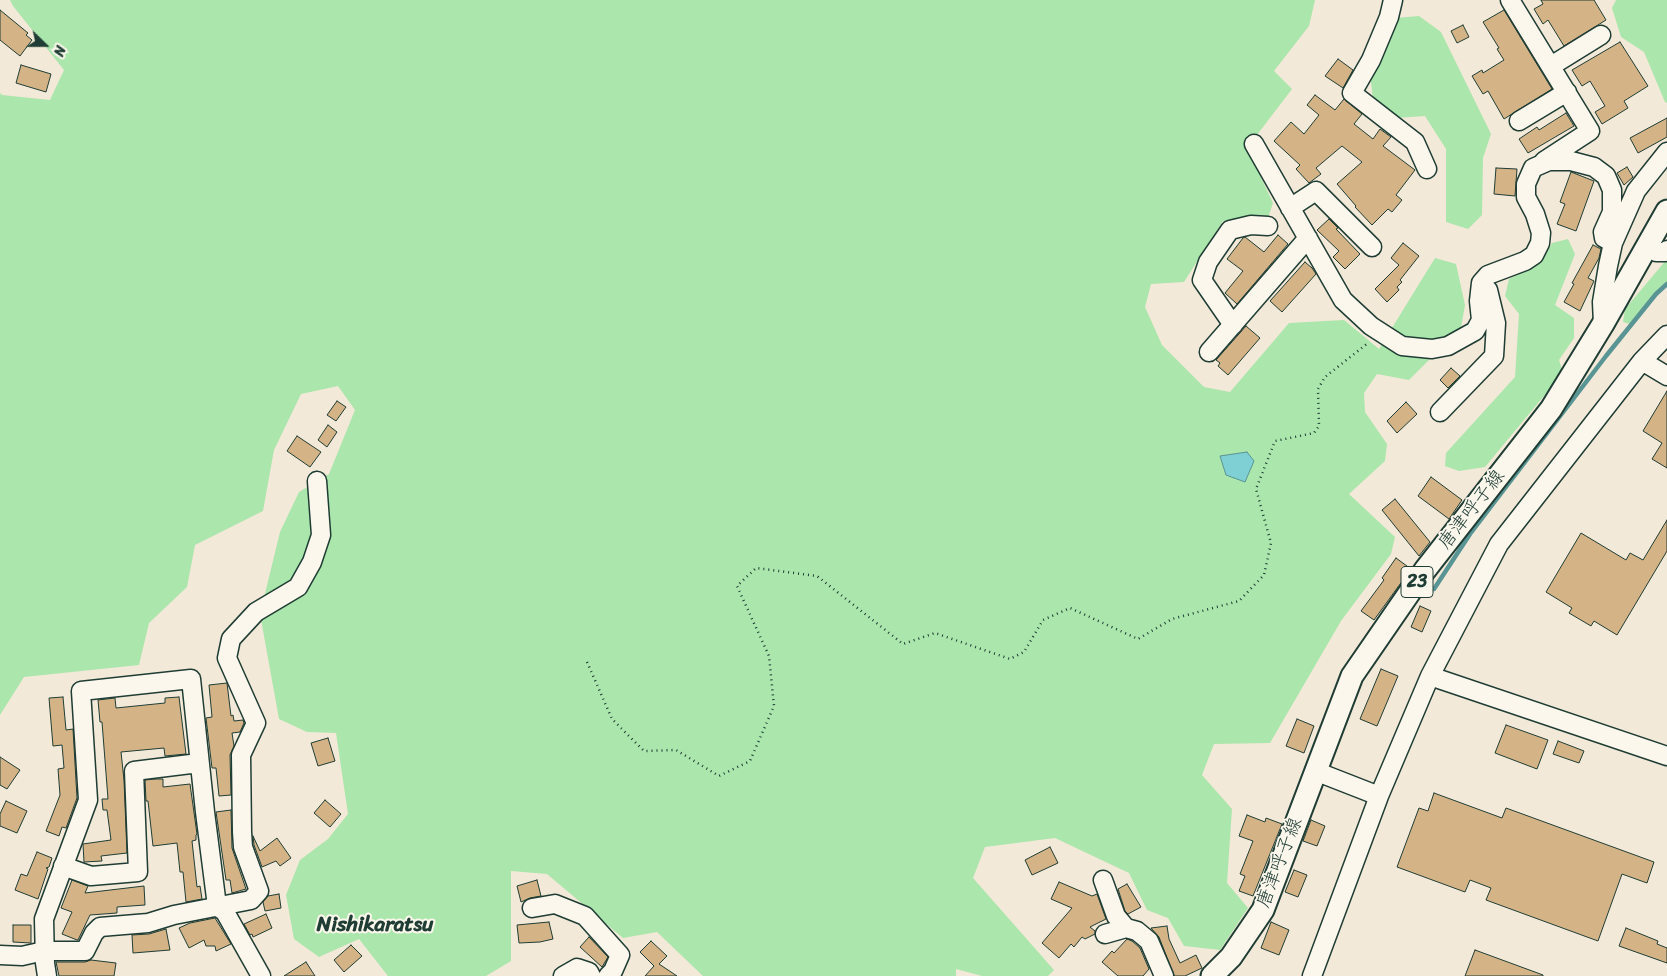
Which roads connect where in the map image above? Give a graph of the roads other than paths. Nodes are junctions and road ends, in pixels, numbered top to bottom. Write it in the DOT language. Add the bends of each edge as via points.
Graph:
graph roads {
  1 [pos="1393,0"];
  2 [pos="1510,0"];
  3 [pos="1601,35"];
  4 [pos="1551,66"];
  5 [pos="1567,92"];
  6 [pos="1518,121"];
  7 [pos="1254,144"];
  8 [pos="1667,152"];
  9 [pos="1533,168"];
  10 [pos="1427,169"];
  11 [pos="1290,208"];
  12 [pos="1667,211"];
  13 [pos="1268,226"];
  14 [pos="1308,238"];
  15 [pos="1613,242"];
  16 [pos="1372,247"];
  17 [pos="1657,248"];
  18 [pos="1481,283"];
  19 [pos="1603,324"];
  20 [pos="1233,325"];
  21 [pos="1667,335"];
  22 [pos="1209,352"];
  23 [pos="1642,361"];
  24 [pos="1667,376"];
  25 [pos="1440,412"];
  26 [pos="316,481"];
  27 [pos="1430,676"];
  28 [pos="1667,756"];
  29 [pos="199,763"];
  30 [pos="1315,771"];
  31 [pos="1380,796"];
  32 [pos="63,866"];
  33 [pos="1103,880"];
  34 [pos="217,906"];
  35 [pos="532,908"];
  36 [pos="1126,928"];
  37 [pos="1105,934"];
  38 [pos="44,951"];
  39 [pos="0,955"];
  40 [pos="47,976"];
  41 [pos="261,976"];
  42 [pos="563,976"];
  43 [pos="591,976"];
  44 [pos="608,976"];
  45 [pos="1164,976"];
  46 [pos="1212,976"];
  47 [pos="1312,976"];
  1 -- 10 [label="street" via="1371,60 1352,93 1415,142"];
  2 -- 4 [label="street"];
  3 -- 4 [label="street"];
  4 -- 5 [label="street"];
  5 -- 6 [label="street"];
  5 -- 9 [label="street" via="1590,131"];
  7 -- 11 [label="street"];
  8 -- 15 [label="street" via="1636,191"];
  9 -- 15 [label="street" via="1549,161 1571,161 1594,167 1606,176 1612,190 1612,212 1602,232 1604,238"];
  9 -- 18 [label="street" via="1526,184 1526,198 1541,233 1540,243 1534,255 1525,262 1488,275"];
  11 -- 14 [label="street"];
  11 -- 16 [label="street" via="1316,191"];
  12 -- 17 [label="main road, 唐津呼子線 / 23"];
  13 -- 20 [label="street" via="1251,225 1230,230 1208,262 1202,280"];
  14 -- 18 [label="street" via="1344,300 1372,326 1402,346 1432,349 1448,346 1475,331 1481,320 1478,301"];
  14 -- 20 [label="street"];
  15 -- 19 [label="street" via="1602,302"];
  17 -- 19 [label="main road, 唐津呼子線 / 23"];
  18 -- 25 [label="street" via="1488,290 1496,323 1494,356"];
  19 -- 30 [label="main road, 唐津呼子線 / 23" via="1551,409 1425,570 1352,676"];
  20 -- 22 [label="street"];
  21 -- 23 [label="street"];
  23 -- 24 [label="street"];
  23 -- 27 [label="street" via="1499,544"];
  26 -- 34 [label="street" via="320,535 312,562 298,587 256,612 231,638 227,658 256,723 241,756 242,832 243,847 259,891 251,900"];
  27 -- 28 [label="street"];
  27 -- 31 [label="street"];
  29 -- 32 [label="street" via="134,770 138,872 92,876"];
  29 -- 32 [label="street" via="191,679 81,690 88,800"];
  29 -- 34 [label="street"];
  30 -- 31 [label="street"];
  30 -- 46 [label="main road, 唐津呼子線 / 23" via="1263,910 1231,957"];
  31 -- 47 [label="street"];
  32 -- 38 [label="street" via="44,919"];
  33 -- 36 [label="street" via="1116,916"];
  34 -- 38 [label="street" via="148,923 100,927 85,951"];
  34 -- 41 [label="street" via="225,912"];
  35 -- 44 [label="street" via="555,904 585,916 620,955"];
  36 -- 37 [label="street"];
  36 -- 45 [label="street" via="1137,931 1149,941"];
  38 -- 39 [label="street" via="22,956"];
  38 -- 40 [label="street"];
  42 -- 43 [label="street" via="578,968"];
}
